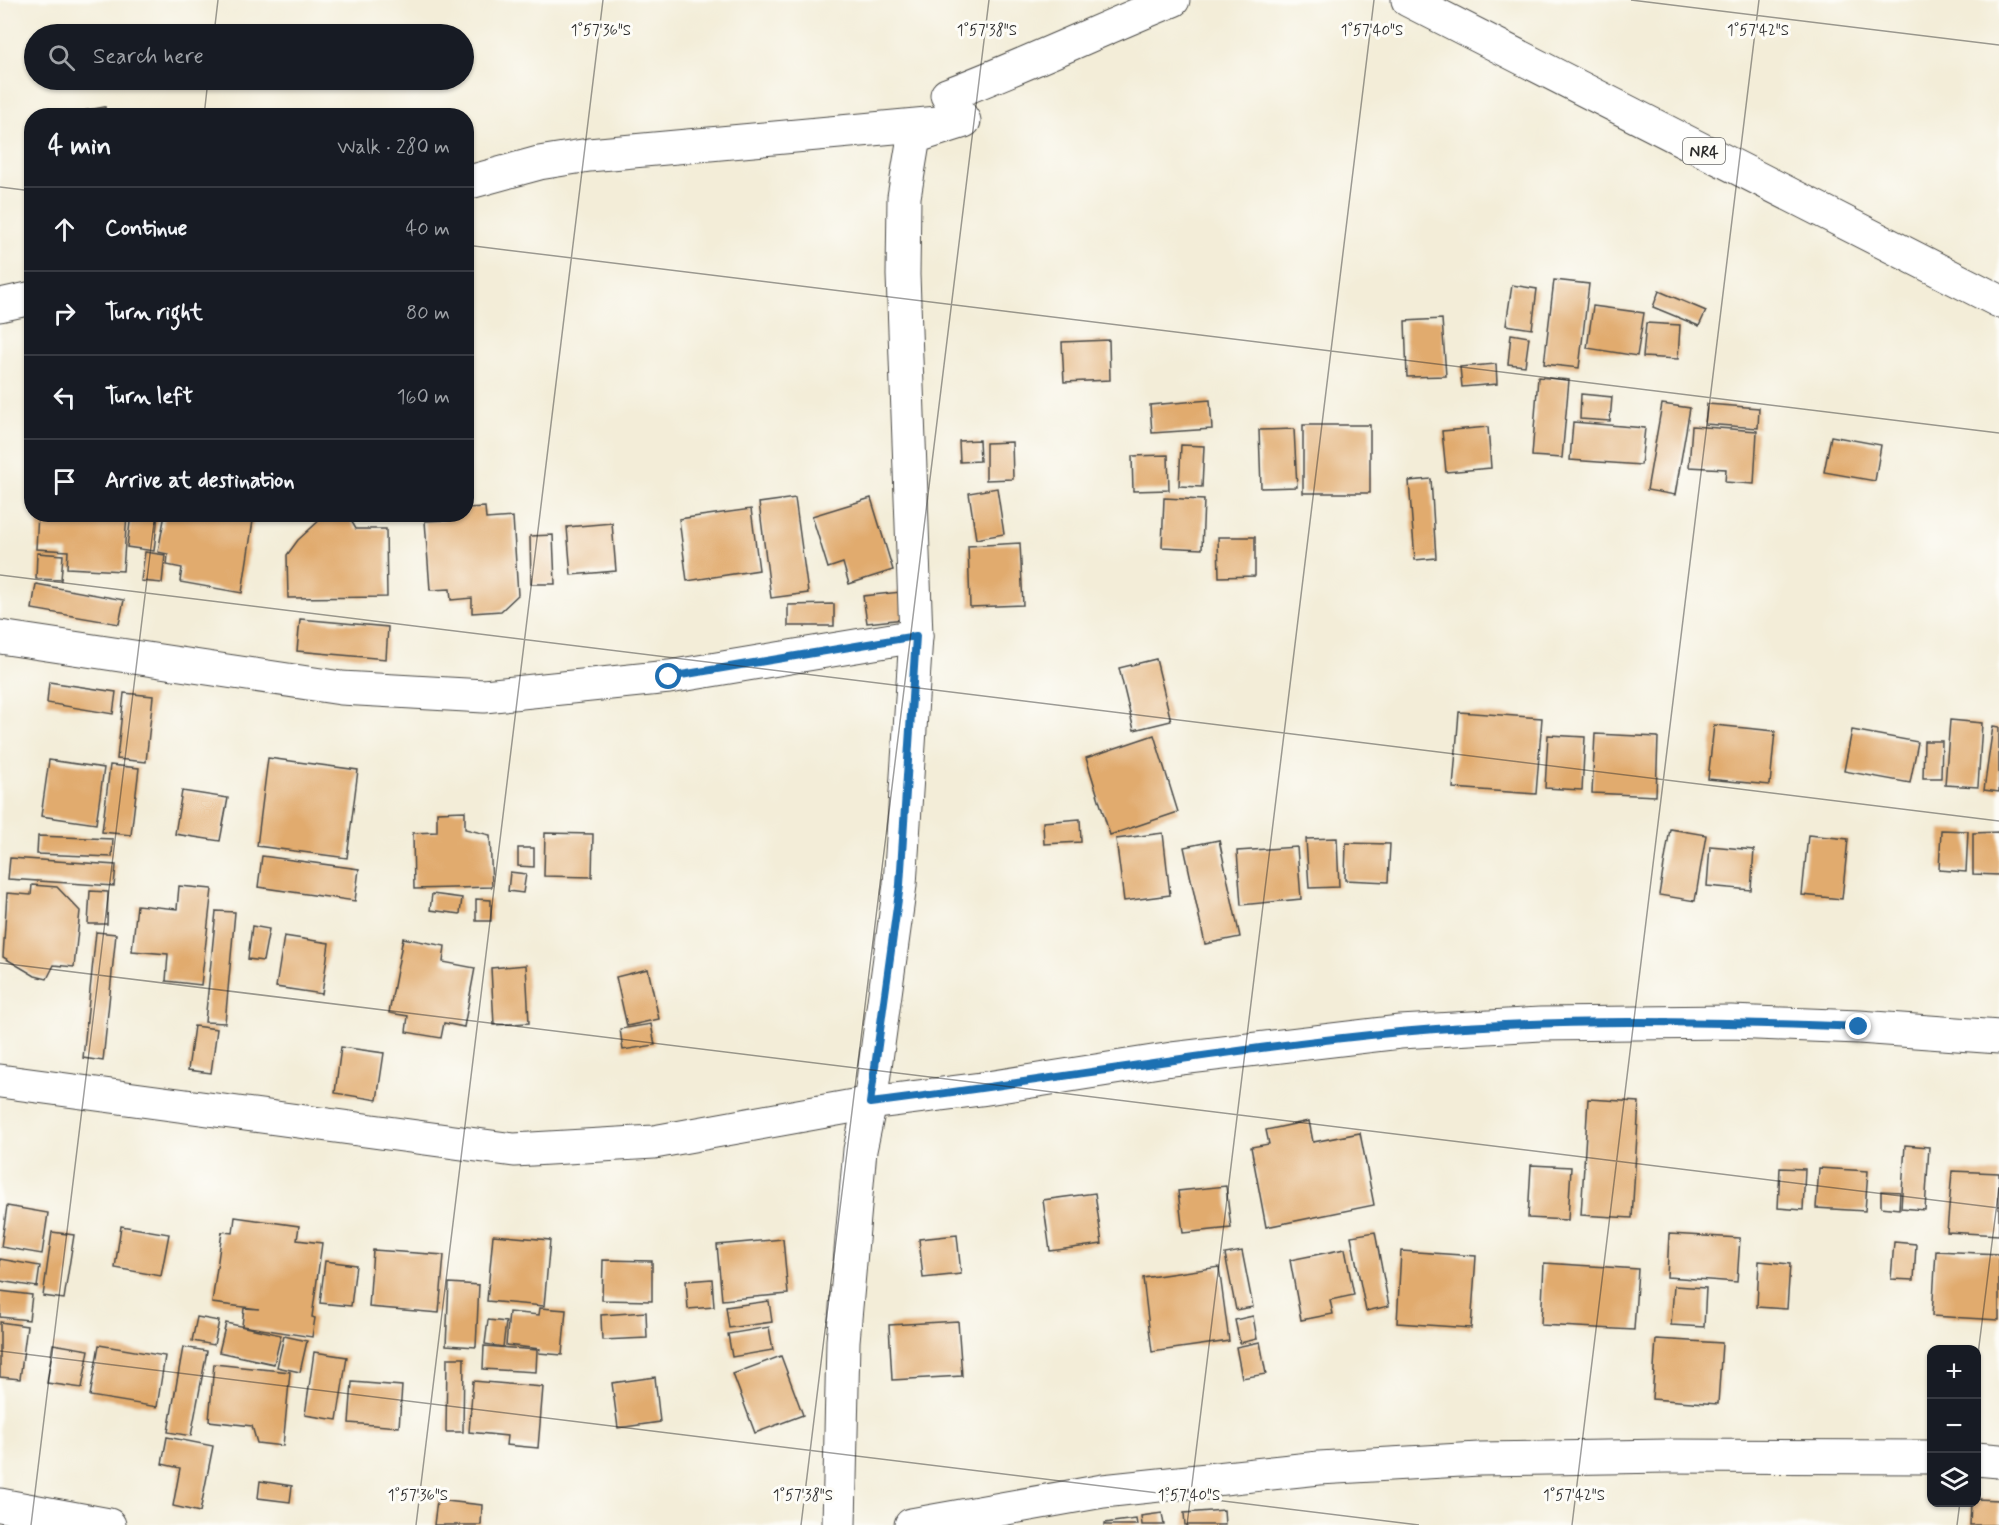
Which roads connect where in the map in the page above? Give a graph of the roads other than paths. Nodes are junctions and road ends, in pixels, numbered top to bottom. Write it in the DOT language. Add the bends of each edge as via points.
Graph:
graph roads {
  1 [pos="1173,0"];
  2 [pos="1408,0"];
  3 [pos="964,121"];
  4 [pos="474,181"];
  5 [pos="24,300"];
  6 [pos="1999,301"];
  7 [pos="0,305"];
  8 [pos="916,636"];
  9 [pos="0,637"];
  10 [pos="1999,1037"];
  11 [pos="0,1081"];
  12 [pos="870,1103"];
  13 [pos="1927,1457"];
  14 [pos="1981,1459"];
  15 [pos="1999,1461"];
  16 [pos="0,1505"];
  17 [pos="109,1525"];
  18 [pos="839,1525"];
  19 [pos="911,1525"];
  1 -- 3 [label="main road" via="1004,74 947,94"];
  2 -- 6 [label="main road, NR4"];
  3 -- 4 [label="main road" via="589,155 539,163"];
  3 -- 8 [label="main road" via="914,137 904,197 903,275"];
  5 -- 7 [label="main road"];
  8 -- 9 [label="main road" via="669,677 484,696 341,688"];
  8 -- 12 [label="main road" via="900,885"];
  10 -- 12 [label="main road" via="1731,1022 1541,1024 1400,1032 1161,1060"];
  11 -- 12 [label="main road" via="514,1150 654,1142"];
  12 -- 18 [label="main road" via="860,1150 843,1341"];
  13 -- 19 [label="main road" via="1479,1459 1319,1468 1103,1491"];
  14 -- 15 [label="main road"];
  16 -- 17 [label="main road"];
}
